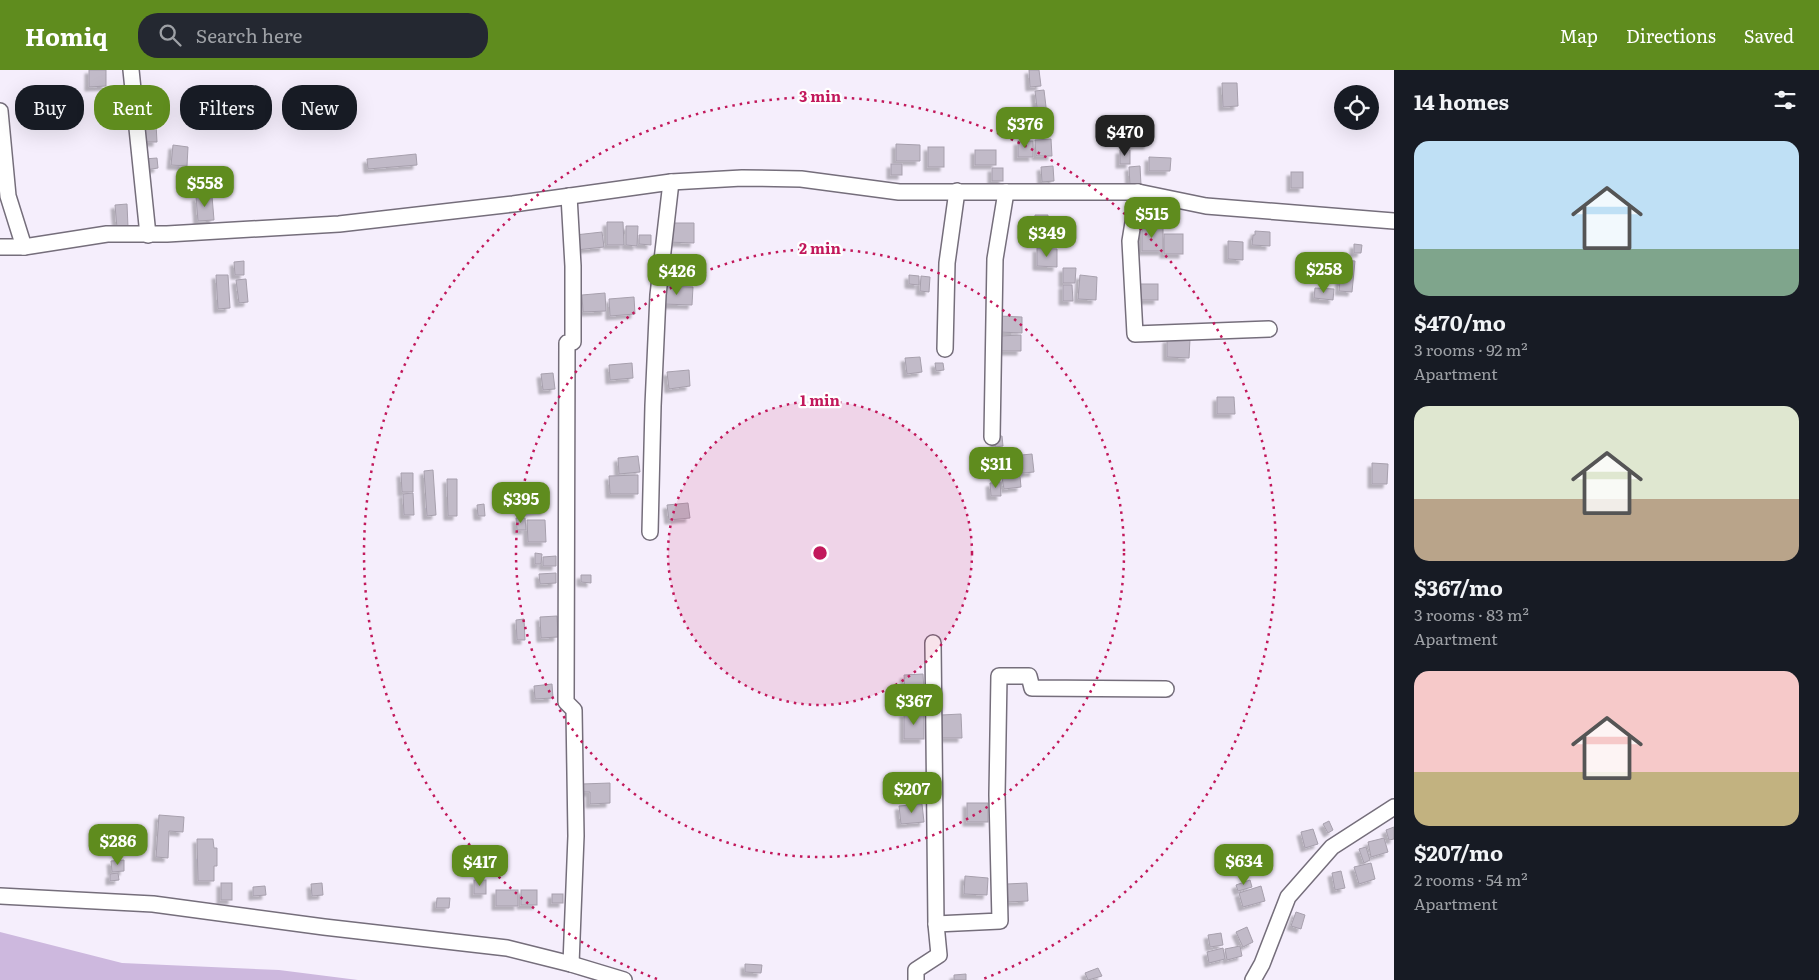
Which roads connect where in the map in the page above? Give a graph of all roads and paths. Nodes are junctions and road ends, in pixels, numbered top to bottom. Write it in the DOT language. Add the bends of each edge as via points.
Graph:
graph roads {
  1 [pos="132,70"];
  2 [pos="0,111"];
  3 [pos="671,182"];
  4 [pos="957,191"];
  5 [pos="1006,192"];
  6 [pos="1138,192"];
  7 [pos="569,196"];
  8 [pos="1394,221"];
  9 [pos="148,234"];
  10 [pos="24,247"];
  11 [pos="0,248"];
  12 [pos="1269,329"];
  13 [pos="945,349"];
  14 [pos="992,437"];
  15 [pos="650,532"];
  16 [pos="933,643"];
  17 [pos="1166,689"];
  18 [pos="1394,807"];
  19 [pos="0,896"];
  20 [pos="936,924"];
  21 [pos="572,964"];
  22 [pos="624,980"];
  23 [pos="916,980"];
  24 [pos="1253,980"];
  1 -- 9 [label="street"];
  2 -- 10 [label="street" via="8,196"];
  3 -- 4 [label="street" via="801,179 900,192"];
  3 -- 7 [label="street"];
  3 -- 15 [label="street" via="658,295"];
  4 -- 5 [label="street"];
  4 -- 13 [label="street" via="947,263"];
  5 -- 6 [label="street"];
  5 -- 14 [label="street" via="995,259"];
  6 -- 8 [label="street" via="1206,206"];
  6 -- 12 [label="street" via="1130,240 1135,334"];
  7 -- 9 [label="street" via="339,224"];
  7 -- 21 [label="street" via="573,342 567,343 566,702 574,710 576,836"];
  9 -- 10 [label="street" via="108,234"];
  10 -- 11 [label="street"];
  16 -- 20 [label="street"];
  17 -- 20 [label="street" via="1032,688 1029,676 999,676 1000,921"];
  18 -- 24 [label="street" via="1332,846 1288,897"];
  19 -- 21 [label="street" via="153,904 507,948"];
  20 -- 23 [label="street" via="939,956 916,970"];
  21 -- 22 [label="street"];
}
